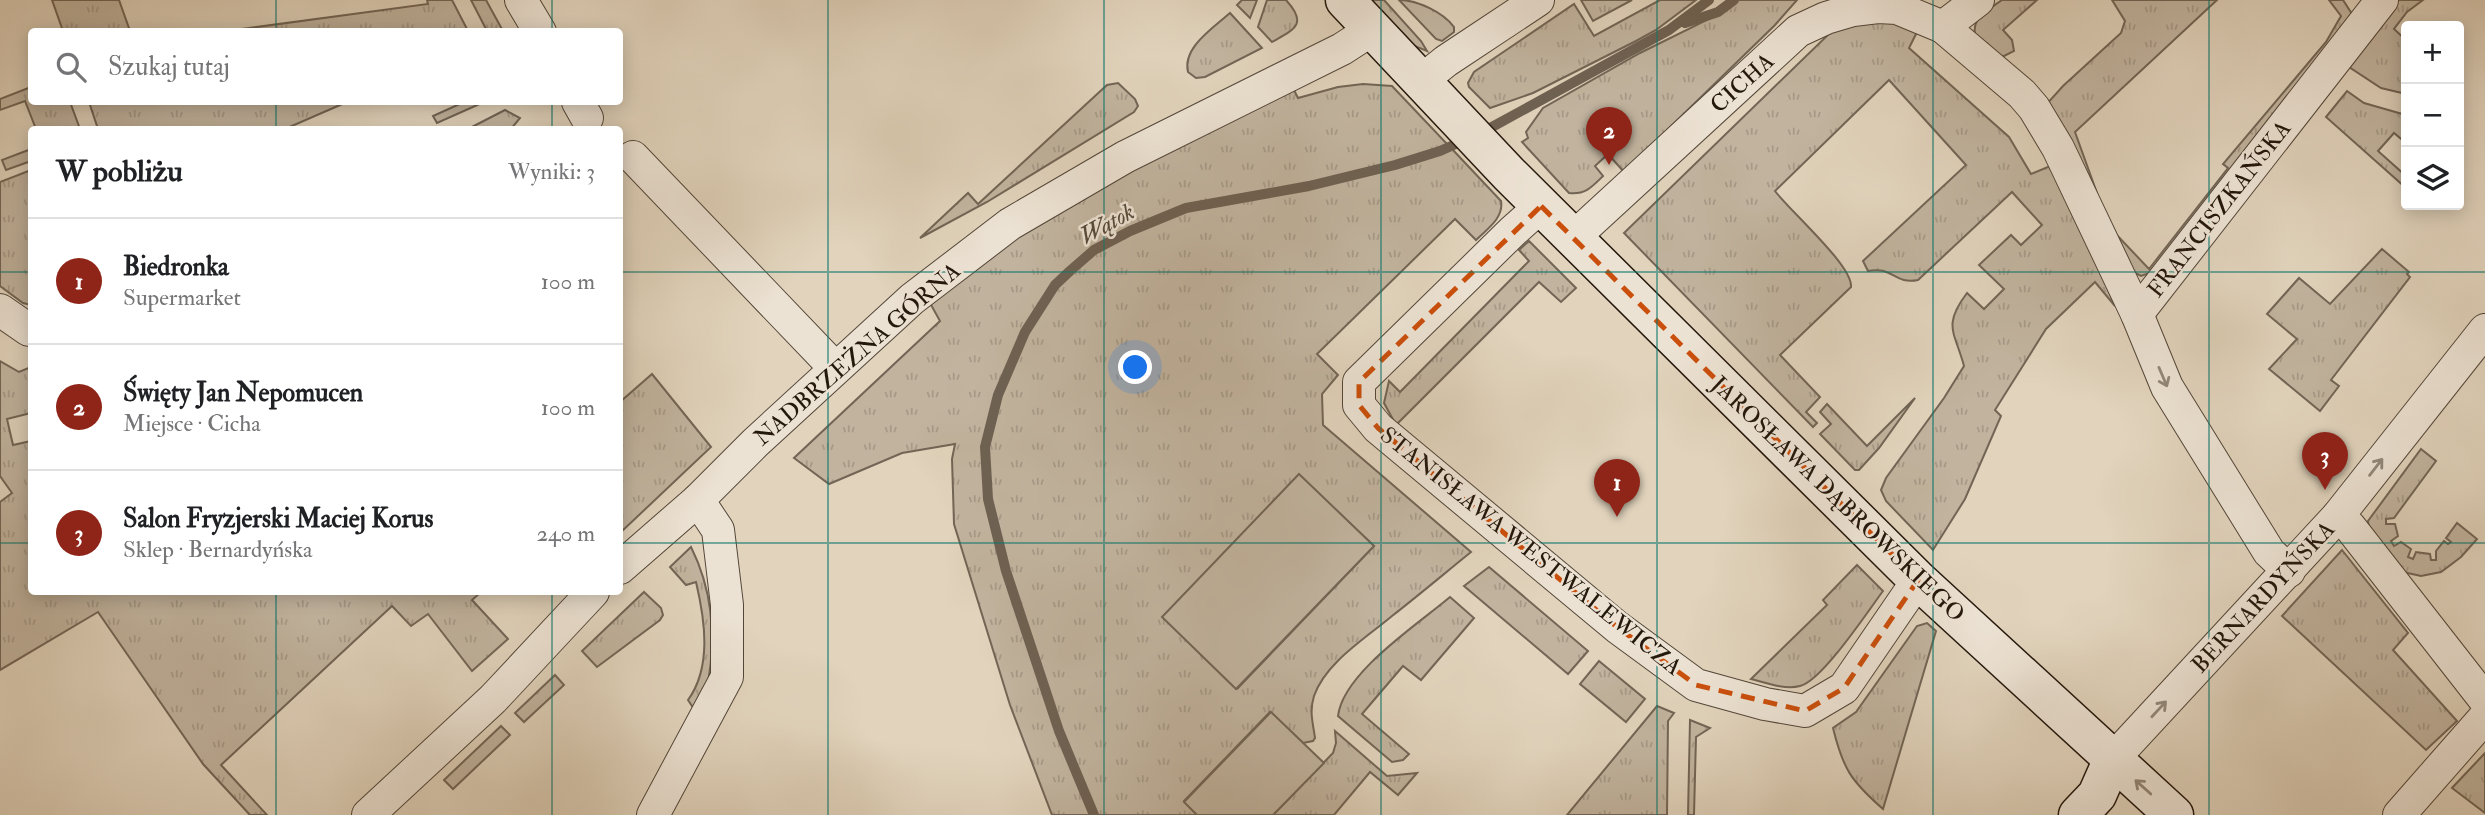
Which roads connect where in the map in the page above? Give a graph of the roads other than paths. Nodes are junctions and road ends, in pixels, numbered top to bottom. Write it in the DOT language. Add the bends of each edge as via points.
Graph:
graph roads {
  1 [pos="521,0"];
  2 [pos="1345,0"];
  3 [pos="1538,0"];
  4 [pos="1978,0"];
  5 [pos="2382,0"];
  6 [pos="1943,27"];
  7 [pos="538,28"];
  8 [pos="1373,29"];
  9 [pos="1433,94"];
  10 [pos="633,157"];
  11 [pos="1541,206"];
  12 [pos="1573,238"];
  13 [pos="0,310"];
  14 [pos="2137,314"];
  15 [pos="28,328"];
  16 [pos="2485,330"];
  17 [pos="835,368"];
  18 [pos="698,500"];
  19 [pos="2337,516"];
  20 [pos="623,565"];
  21 [pos="2289,571"];
  22 [pos="1917,580"];
  23 [pos="590,595"];
  24 [pos="2485,700"];
  25 [pos="2485,717"];
  26 [pos="2113,759"];
  27 [pos="368,815"];
  28 [pos="653,815"];
  29 [pos="2078,815"];
  30 [pos="2174,815"];
  31 [pos="2399,815"];
  1 -- 7 [label="street"];
  2 -- 8 [label="street"];
  3 -- 9 [label="street" via="1446,61"];
  4 -- 6 [label="street"];
  5 -- 14 [label="street, FRANCISZKAŃSKA"];
  6 -- 12 [label="street, CICHA" via="1897,8 1878,6 1826,18 1798,32"];
  6 -- 14 [label="street, CICHA" via="2034,108 2058,148"];
  8 -- 9 [label="street"];
  8 -- 17 [label="street, NADBRZEŻNA GÓRNA" via="1342,49 1125,157 1010,224 912,299"];
  9 -- 11 [label="street, JAROSŁAWA DĄBROWSKIEGO"];
  10 -- 17 [label="street"];
  11 -- 12 [label="street, JAROSŁAWA DĄBROWSKIEGO"];
  11 -- 22 [label="street, STANISŁAWA WESTWALEWICZA" via="1359,382 1359,405 1378,428 1617,627 1696,685 1719,692 1805,711 1844,688"];
  12 -- 22 [label="street, JAROSŁAWA DĄBROWSKIEGO"];
  13 -- 15 [label="street"];
  14 -- 21 [label="street, FRANCISZKAŃSKA, one-way" via="2167,387 2269,552"];
  19 -- 16 [label="street, BERNARDYŃSKA, one-way"];
  17 -- 18 [label="street, NADBRZEŻNA GÓRNA"];
  18 -- 20 [label="street, NADBRZEŻNA GÓRNA"];
  18 -- 28 [label="street" via="718,530 727,605 727,677"];
  19 -- 21 [label="street, BERNARDYŃSKA"];
  19 -- 24 [label="street"];
  26 -- 21 [label="street, BERNARDYŃSKA, one-way"];
  22 -- 26 [label="street, JAROSŁAWA DĄBROWSKIEGO"];
  23 -- 27 [label="street" via="493,699"];
  25 -- 31 [label="street"];
  26 -- 29 [label="street" via="2097,795"];
  30 -- 26 [label="street, JAROSŁAWA DĄBROWSKIEGO, one-way"];
}
